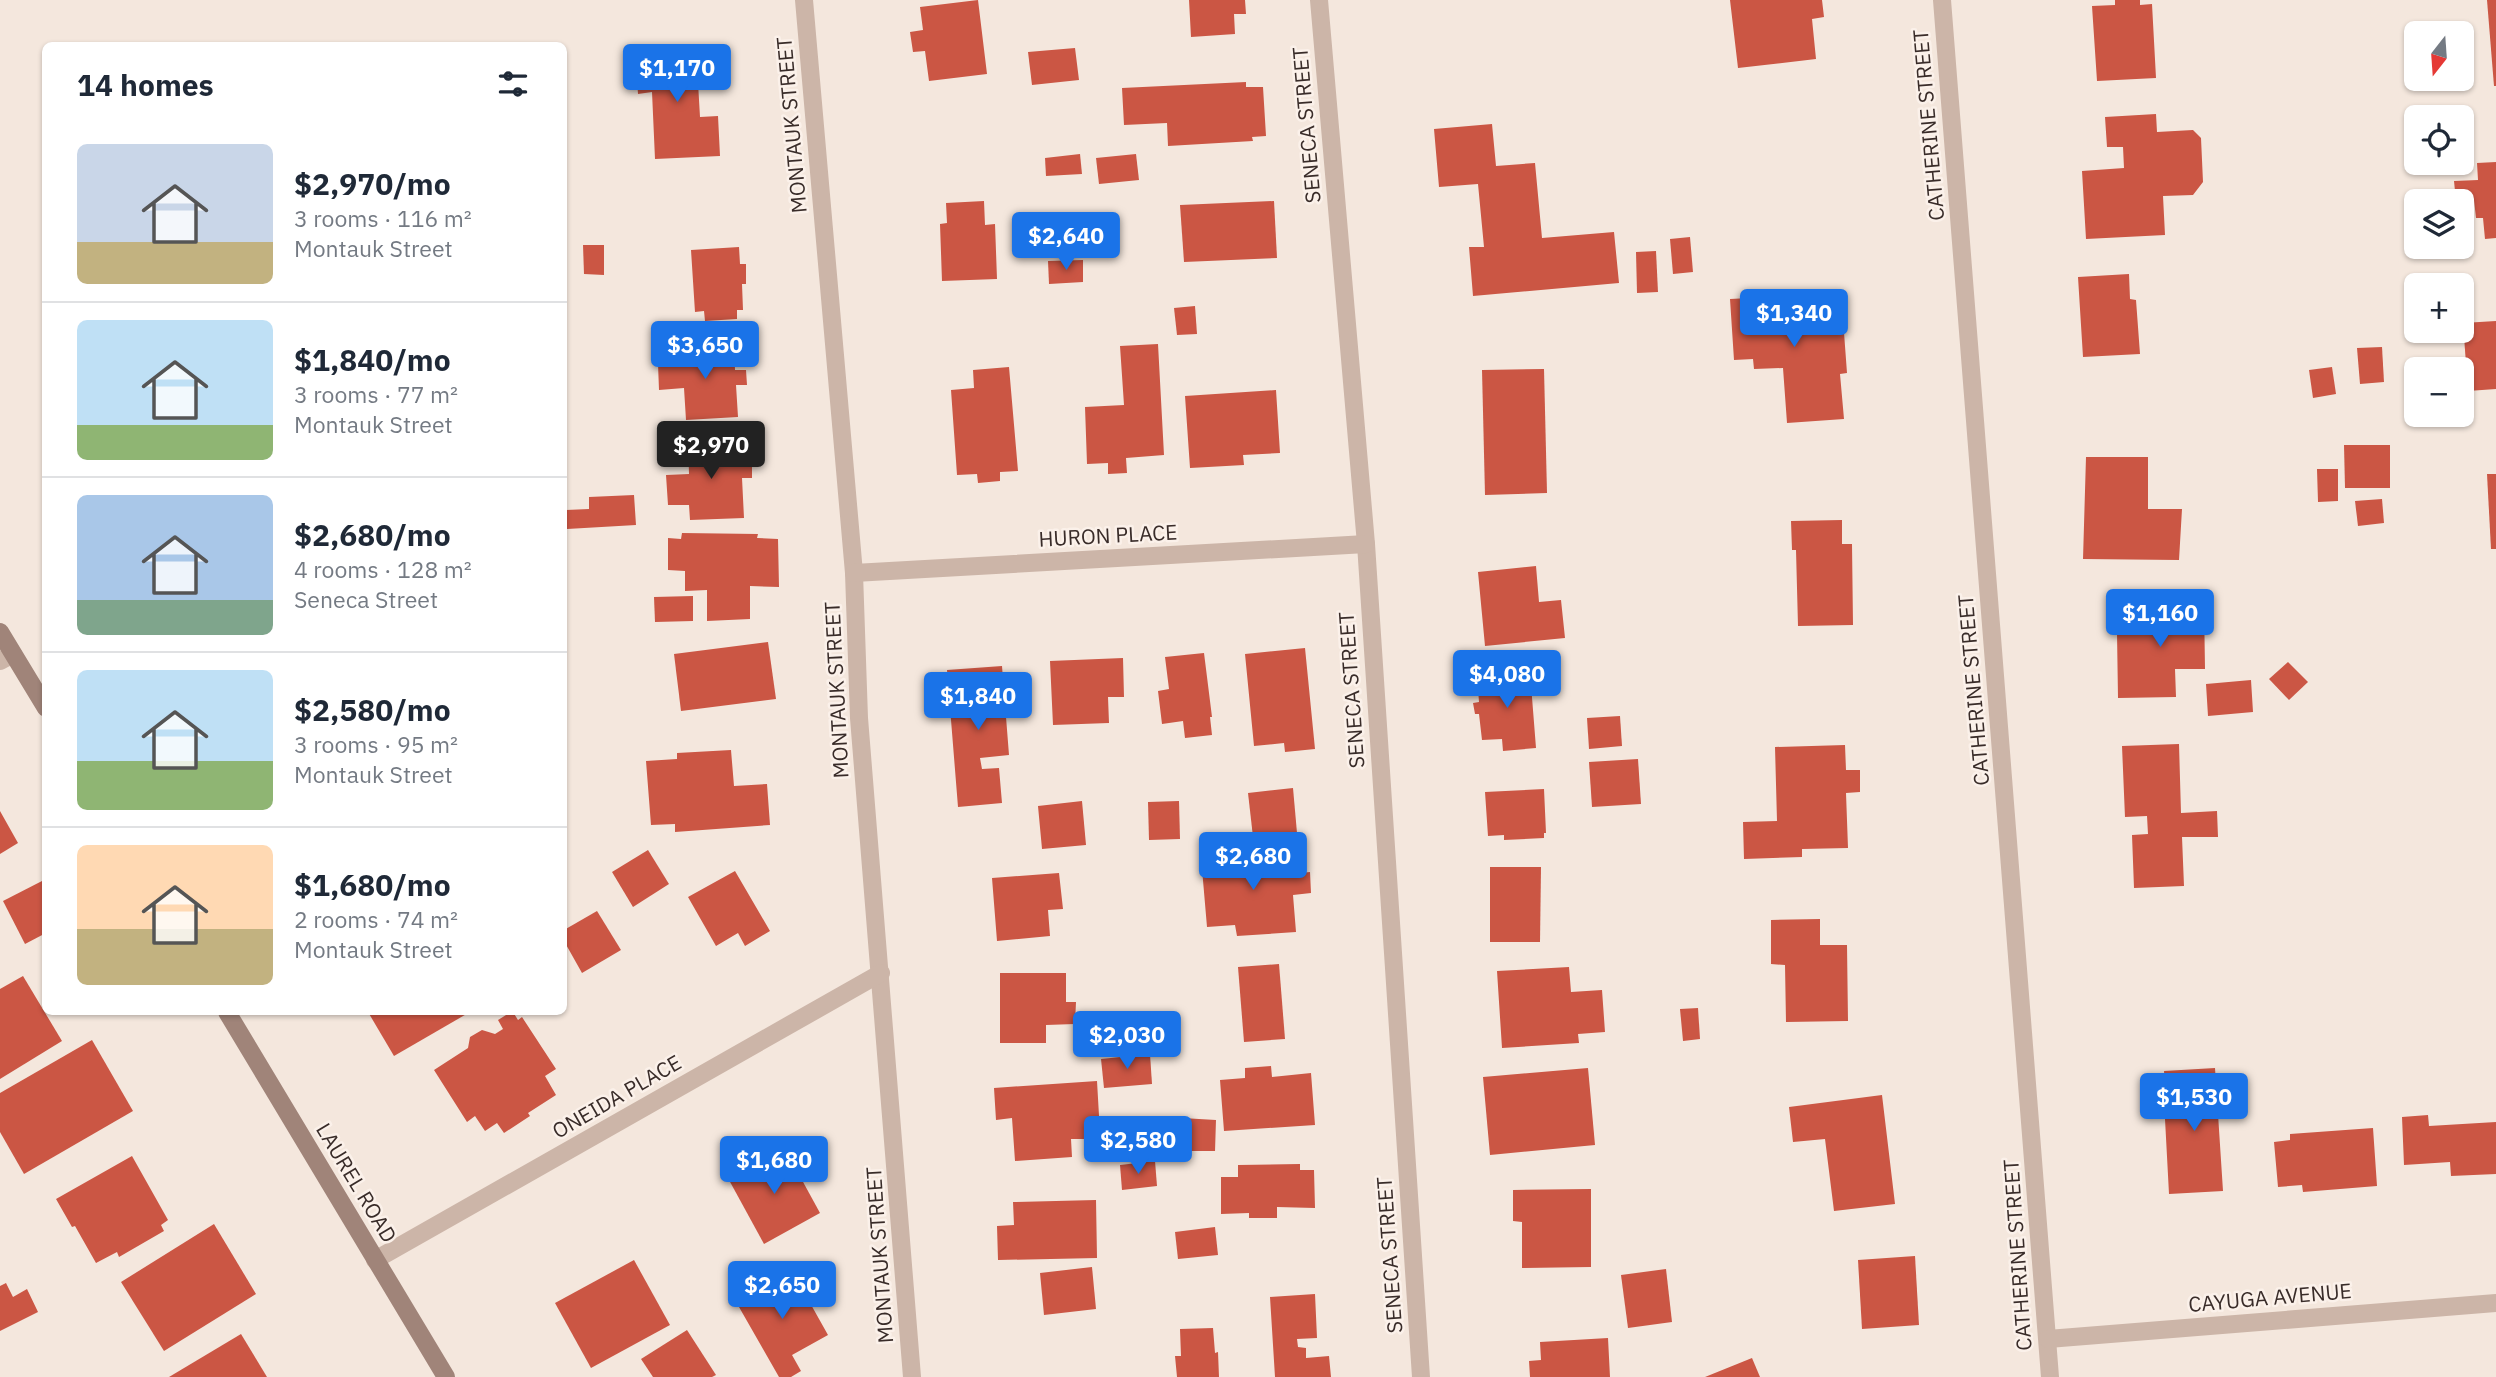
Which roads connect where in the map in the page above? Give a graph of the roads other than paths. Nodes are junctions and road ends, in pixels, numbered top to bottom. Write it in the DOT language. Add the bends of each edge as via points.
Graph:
graph roads {
  1 [pos="804,0"];
  2 [pos="1319,0"];
  3 [pos="1942,0"];
  4 [pos="1366,544"];
  5 [pos="854,573"];
  6 [pos="0,632"];
  7 [pos="6,658"];
  8 [pos="42,703"];
  9 [pos="881,973"];
  10 [pos="229,1015"];
  11 [pos="376,1261"];
  12 [pos="2496,1303"];
  13 [pos="2048,1339"];
  14 [pos="446,1377"];
  15 [pos="912,1377"];
  16 [pos="1422,1377"];
  17 [pos="2050,1377"];
  1 -- 5 [label="street, MONTAUK STREET"];
  2 -- 4 [label="street, SENECA STREET"];
  3 -- 13 [label="street, CATHERINE STREET"];
  4 -- 5 [label="street, HURON PLACE"];
  4 -- 16 [label="street, SENECA STREET"];
  5 -- 9 [label="street, MONTAUK STREET" via="859,718"];
  6 -- 7 [label="main road"];
  7 -- 8 [label="main road"];
  9 -- 11 [label="street, ONEIDA PLACE"];
  9 -- 15 [label="street, MONTAUK STREET"];
  10 -- 11 [label="main road, LAUREL ROAD"];
  11 -- 14 [label="main road, LAUREL ROAD"];
  12 -- 13 [label="street, CAYUGA AVENUE"];
  13 -- 17 [label="street, CATHERINE STREET"];
}
